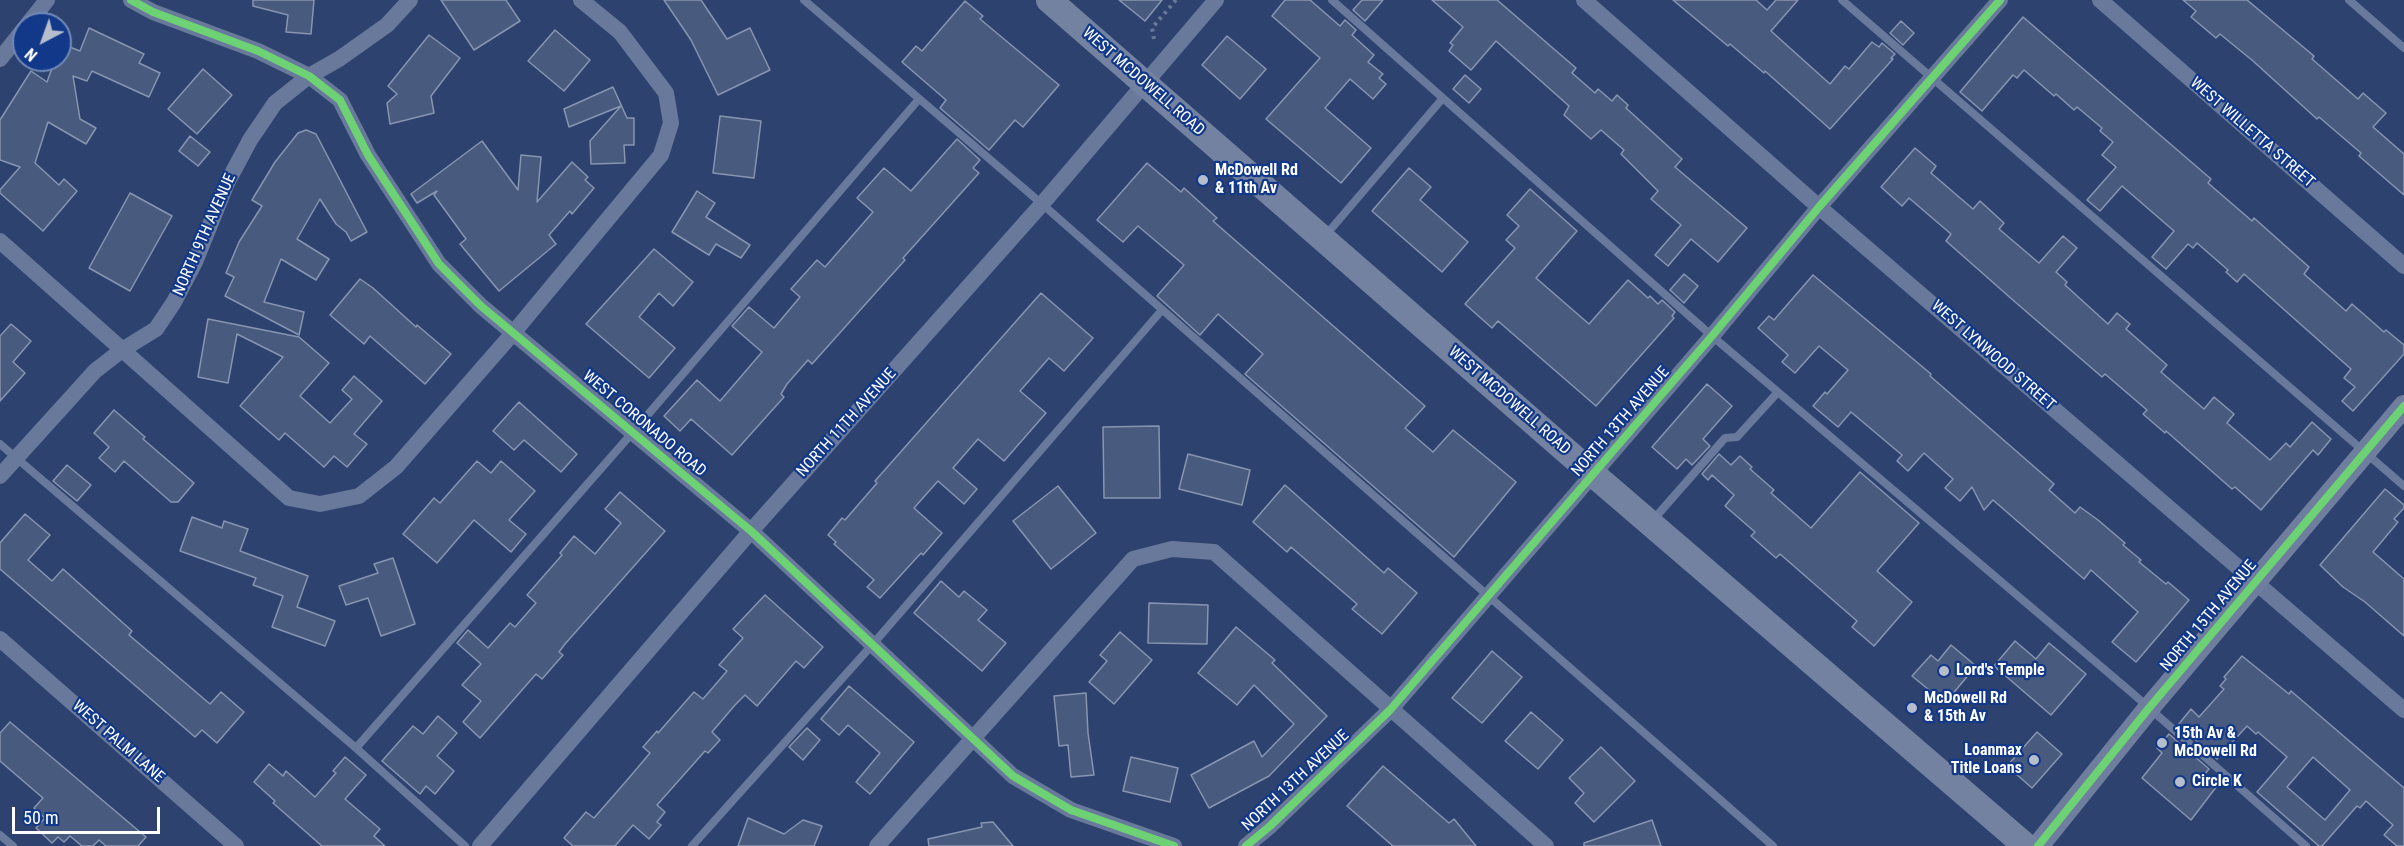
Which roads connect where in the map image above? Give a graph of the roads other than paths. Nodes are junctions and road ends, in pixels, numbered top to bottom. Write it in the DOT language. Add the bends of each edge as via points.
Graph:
graph roads {
  1 [pos="47,0"];
  2 [pos="131,0"];
  3 [pos="411,0"];
  4 [pos="581,0"];
  5 [pos="804,0"];
  6 [pos="1049,0"];
  7 [pos="1216,0"];
  8 [pos="1332,0"];
  9 [pos="1584,0"];
  10 [pos="1842,0"];
  11 [pos="2000,0"];
  12 [pos="2100,0"];
  13 [pos="2349,0"];
  14 [pos="38,12"];
  15 [pos="12,44"];
  16 [pos="2404,48"];
  17 [pos="0,59"];
  18 [pos="309,76"];
  19 [pos="1932,78"];
  20 [pos="1143,83"];
  21 [pos="1443,98"];
  22 [pos="919,99"];
  23 [pos="1042,204"];
  24 [pos="1819,207"];
  25 [pos="1323,239"];
  26 [pos="0,241"];
  27 [pos="2404,266"];
  28 [pos="1162,310"];
  29 [pos="514,332"];
  30 [pos="1712,336"];
  31 [pos="122,350"];
  32 [pos="1778,392"];
  33 [pos="2404,406"];
  34 [pos="633,432"];
  35 [pos="0,444"];
  36 [pos="2365,453"];
  37 [pos="15,458"];
  38 [pos="1594,475"];
  39 [pos="0,476"];
  40 [pos="2404,486"];
  41 [pos="1650,523"];
  42 [pos="751,531"];
  43 [pos="2255,582"];
  44 [pos="1488,595"];
  45 [pos="0,639"];
  46 [pos="873,644"];
  47 [pos="2149,708"];
  48 [pos="1390,710"];
  49 [pos="2404,710"];
  50 [pos="974,738"];
  51 [pos="356,748"];
  52 [pos="0,835"];
  53 [pos="13,846"];
  54 [pos="236,846"];
  55 [pos="465,846"];
  56 [pos="480,846"];
  57 [pos="692,846"];
  58 [pos="877,846"];
  59 [pos="1174,846"];
  60 [pos="1246,846"];
  61 [pos="1546,846"];
  62 [pos="1773,846"];
  63 [pos="2026,846"];
  64 [pos="2038,846"];
  65 [pos="2306,846"];
  1 -- 14 [label="street"];
  2 -- 18 [label="street, WEST CORONADO ROAD"];
  3 -- 18 [label="street, NORTH 9TH AVENUE" via="387,25"];
  4 -- 29 [label="street" via="620,32 645,63 666,93 671,123 661,155"];
  5 -- 22 [label="lane"];
  6 -- 20 [label="main road, WEST MCDOWELL ROAD"];
  7 -- 20 [label="street, NORTH 11TH AVENUE"];
  8 -- 21 [label="lane"];
  9 -- 24 [label="street, WEST LYNWOOD STREET"];
  10 -- 19 [label="lane"];
  11 -- 19 [label="street, NORTH 13TH AVENUE"];
  12 -- 27 [label="street, WEST WILLETTA STREET"];
  13 -- 16 [label="lane"];
  15 -- 17 [label="street"];
  18 -- 29 [label="street, WEST CORONADO ROAD" via="340,100 368,155 439,264"];
  18 -- 31 [label="street, NORTH 9TH AVENUE" via="275,103 250,140 227,183 195,262 156,329"];
  19 -- 24 [label="street, NORTH 13TH AVENUE"];
  19 -- 36 [label="lane"];
  20 -- 23 [label="street, NORTH 11TH AVENUE"];
  20 -- 25 [label="main road, WEST MCDOWELL ROAD"];
  21 -- 25 [label="lane"];
  21 -- 30 [label="lane"];
  22 -- 23 [label="lane"];
  22 -- 34 [label="lane"];
  23 -- 28 [label="lane"];
  23 -- 42 [label="street, NORTH 11TH AVENUE"];
  24 -- 30 [label="street, NORTH 13TH AVENUE"];
  24 -- 43 [label="street, WEST LYNWOOD STREET"];
  25 -- 38 [label="main road, WEST MCDOWELL ROAD"];
  26 -- 31 [label="street"];
  28 -- 44 [label="lane"];
  28 -- 46 [label="lane"];
  29 -- 31 [label="street" via="396,467 359,496 320,504 289,498"];
  29 -- 34 [label="street, WEST CORONADO ROAD"];
  30 -- 32 [label="lane"];
  30 -- 38 [label="street, NORTH 13TH AVENUE"];
  31 -- 37 [label="street, NORTH 9TH AVENUE" via="95,370"];
  32 -- 41 [label="lane" via="1737,437 1725,438"];
  32 -- 47 [label="lane"];
  33 -- 36 [label="street, NORTH 15TH AVENUE"];
  34 -- 42 [label="street, WEST CORONADO ROAD"];
  34 -- 51 [label="lane"];
  35 -- 37 [label="lane"];
  36 -- 40 [label="lane"];
  36 -- 43 [label="street, NORTH 15TH AVENUE"];
  37 -- 39 [label="street, NORTH 9TH AVENUE"];
  37 -- 51 [label="lane"];
  38 -- 41 [label="main road, WEST MCDOWELL ROAD"];
  38 -- 44 [label="street, NORTH 13TH AVENUE"];
  41 -- 63 [label="main road, WEST MCDOWELL ROAD"];
  42 -- 46 [label="street, WEST CORONADO ROAD"];
  42 -- 56 [label="street, NORTH 11TH AVENUE"];
  43 -- 47 [label="street, NORTH 15TH AVENUE"];
  43 -- 49 [label="street, WEST LYNWOOD STREET"];
  44 -- 48 [label="street, NORTH 13TH AVENUE"];
  44 -- 62 [label="lane"];
  45 -- 54 [label="street, WEST PALM LANE"];
  46 -- 50 [label="street, WEST CORONADO ROAD"];
  46 -- 57 [label="lane"];
  47 -- 64 [label="street, NORTH 15TH AVENUE"];
  47 -- 65 [label="lane"];
  48 -- 50 [label="street" via="1214,552 1172,549 1133,559"];
  48 -- 60 [label="street, NORTH 13TH AVENUE"];
  48 -- 61 [label="street"];
  50 -- 58 [label="street"];
  50 -- 59 [label="street, WEST CORONADO ROAD" via="1013,776 1071,810"];
  51 -- 55 [label="lane"];
  52 -- 53 [label="lane"];
}
